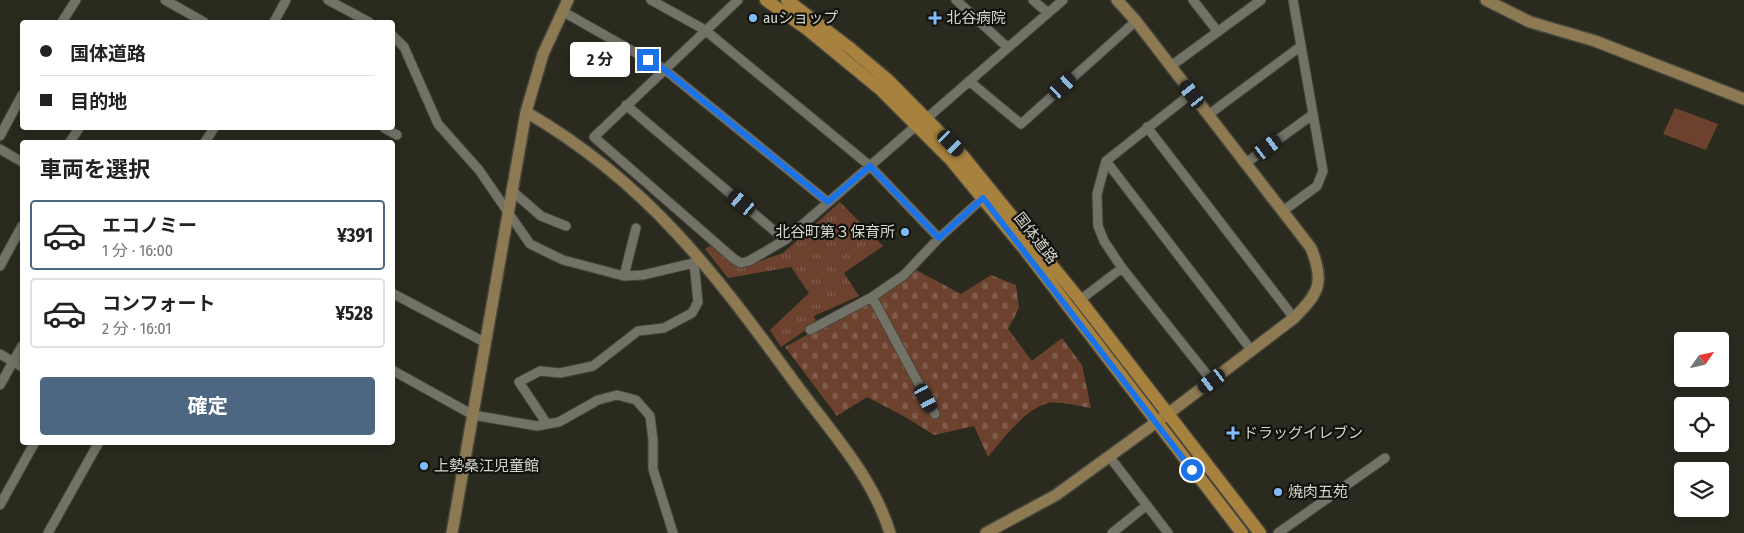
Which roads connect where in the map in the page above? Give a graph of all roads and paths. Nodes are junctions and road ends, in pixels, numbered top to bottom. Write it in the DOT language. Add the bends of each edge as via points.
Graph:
graph roads {
  1 [pos="76,0"];
  2 [pos="165,0"];
  3 [pos="286,0"];
  4 [pos="328,0"];
  5 [pos="568,0"];
  6 [pos="651,0"];
  7 [pos="738,0"];
  8 [pos="766,0"];
  9 [pos="787,0"];
  10 [pos="956,0"];
  11 [pos="1033,0"];
  12 [pos="1063,0"];
  13 [pos="1117,0"];
  14 [pos="1193,0"];
  15 [pos="1293,0"];
  16 [pos="1486,0"];
  17 [pos="1259,1"];
  18 [pos="562,11"];
  19 [pos="1048,13"];
  20 [pos="63,20"];
  21 [pos="200,20"];
  22 [pos="275,20"];
  23 [pos="365,20"];
  24 [pos="1136,21"];
  25 [pos="705,30"];
  26 [pos="1218,32"];
  27 [pos="395,38"];
  28 [pos="1301,46"];
  29 [pos="1007,47"];
  30 [pos="1171,66"];
  31 [pos="664,69"];
  32 [pos="969,81"];
  33 [pos="1192,94"];
  34 [pos="20,99"];
  35 [pos="1744,99"];
  36 [pos="626,105"];
  37 [pos="526,112"];
  38 [pos="1208,115"];
  39 [pos="1312,115"];
  40 [pos="922,121"];
  41 [pos="1147,127"];
  42 [pos="388,130"];
  43 [pos="0,136"];
  44 [pos="398,136"];
  45 [pos="0,149"];
  46 [pos="20,161"];
  47 [pos="1106,161"];
  48 [pos="1246,164"];
  49 [pos="870,166"];
  50 [pos="511,190"];
  51 [pos="983,198"];
  52 [pos="828,202"];
  53 [pos="508,210"];
  54 [pos="1283,211"];
  55 [pos="566,226"];
  56 [pos="636,228"];
  57 [pos="20,230"];
  58 [pos="939,238"];
  59 [pos="785,240"];
  60 [pos="698,261"];
  61 [pos="0,266"];
  62 [pos="1122,268"];
  63 [pos="624,276"];
  64 [pos="395,295"];
  65 [pos="872,297"];
  66 [pos="1080,300"];
  67 [pos="1294,318"];
  68 [pos="810,330"];
  69 [pos="486,343"];
  70 [pos="20,350"];
  71 [pos="1252,351"];
  72 [pos="0,354"];
  73 [pos="13,362"];
  74 [pos="20,365"];
  75 [pos="395,372"];
  76 [pos="1212,381"];
  77 [pos="0,385"];
  78 [pos="935,414"];
  79 [pos="1169,414"];
  80 [pos="473,415"];
  81 [pos="1156,423"];
  82 [pos="547,424"];
  83 [pos="33,445"];
  84 [pos="97,445"];
  85 [pos="1110,456"];
  86 [pos="1385,458"];
  87 [pos="0,505"];
  88 [pos="1147,505"];
  89 [pos="48,533"];
  90 [pos="452,533"];
  91 [pos="673,533"];
  92 [pos="890,533"];
  93 [pos="986,533"];
  94 [pos="1112,533"];
  95 [pos="1168,533"];
  96 [pos="1242,533"];
  97 [pos="1260,533"];
  98 [pos="1278,533"];
  1 -- 20 [label="street"];
  2 -- 21 [label="street"];
  3 -- 22 [label="street"];
  4 -- 23 [label="street"];
  5 -- 18 [label="street"];
  6 -- 25 [label="street"];
  7 -- 25 [label="street"];
  8 -- 40 [label="main road, 国体道路"];
  9 -- 40 [label="main road, 国体道路" via="851,48"];
  10 -- 29 [label="street"];
  11 -- 19 [label="street"];
  12 -- 19 [label="street"];
  13 -- 24 [label="street"];
  14 -- 26 [label="street"];
  15 -- 28 [label="street"];
  16 -- 35 [label="street" via="1530,22 1595,42"];
  17 -- 26 [label="street"];
  18 -- 31 [label="street"];
  18 -- 37 [label="street" via="543,54"];
  19 -- 29 [label="street"];
  24 -- 30 [label="street"];
  24 -- 32 [label="street" via="1021,124"];
  25 -- 31 [label="street"];
  25 -- 49 [label="street"];
  26 -- 30 [label="street"];
  27 -- 53 [label="street" via="404,47 438,124 479,170"];
  28 -- 38 [label="street"];
  28 -- 39 [label="street"];
  29 -- 32 [label="street"];
  30 -- 33 [label="street"];
  31 -- 36 [label="street"];
  31 -- 52 [label="street"];
  32 -- 40 [label="street"];
  33 -- 38 [label="street"];
  33 -- 41 [label="street"];
  34 -- 43 [label="street"];
  36 -- 59 [label="street"];
  36 -- 59 [label="street" via="594,137 715,245 741,263"];
  37 -- 50 [label="street"];
  37 -- 60 [label="street" via="582,148 626,183 676,230"];
  38 -- 48 [label="street"];
  39 -- 48 [label="street"];
  39 -- 54 [label="street" via="1322,154 1321,180"];
  40 -- 49 [label="street"];
  40 -- 51 [label="main road, 国体道路"];
  40 -- 66 [label="main road, 国体道路" via="995,193"];
  41 -- 47 [label="street"];
  41 -- 67 [label="street"];
  42 -- 44 [label="street"];
  45 -- 46 [label="street"];
  47 -- 62 [label="street" via="1097,194 1098,226"];
  47 -- 71 [label="street"];
  48 -- 54 [label="street"];
  49 -- 52 [label="street"];
  49 -- 58 [label="street"];
  50 -- 53 [label="street"];
  50 -- 55 [label="street" via="541,216"];
  51 -- 58 [label="street"];
  51 -- 81 [label="main road, 国体道路"];
  52 -- 59 [label="street"];
  53 -- 63 [label="street" via="530,244 563,260"];
  53 -- 69 [label="street"];
  54 -- 67 [label="street" via="1311,248 1320,278 1318,290 1311,301"];
  56 -- 63 [label="street"];
  57 -- 61 [label="street"];
  58 -- 65 [label="street" via="904,275"];
  60 -- 63 [label="street" via="642,275"];
  60 -- 82 [label="street" via="698,302 692,313 664,328 638,331 593,366 560,373 540,371 519,382"];
  60 -- 92 [label="street" via="853,461 880,506"];
  62 -- 66 [label="street"];
  62 -- 76 [label="street"];
  64 -- 69 [label="street"];
  65 -- 68 [label="street"];
  65 -- 78 [label="street"];
  66 -- 79 [label="main road, 国体道路"];
  67 -- 71 [label="street"];
  69 -- 80 [label="street"];
  70 -- 73 [label="street"];
  71 -- 76 [label="street"];
  72 -- 73 [label="street"];
  73 -- 74 [label="street"];
  73 -- 77 [label="street"];
  75 -- 80 [label="street"];
  76 -- 79 [label="street"];
  79 -- 81 [label="street"];
  79 -- 97 [label="main road, 国体道路"];
  80 -- 82 [label="street" via="537,426"];
  80 -- 90 [label="street"];
  81 -- 85 [label="street"];
  81 -- 96 [label="main road, 国体道路"];
  82 -- 91 [label="street" via="559,422 598,400 617,395 636,400 650,416 652,469"];
  83 -- 87 [label="street"];
  84 -- 89 [label="street"];
  85 -- 88 [label="street"];
  85 -- 93 [label="street" via="1056,495"];
  86 -- 98 [label="street"];
  88 -- 94 [label="street"];
  88 -- 95 [label="street"];
}
